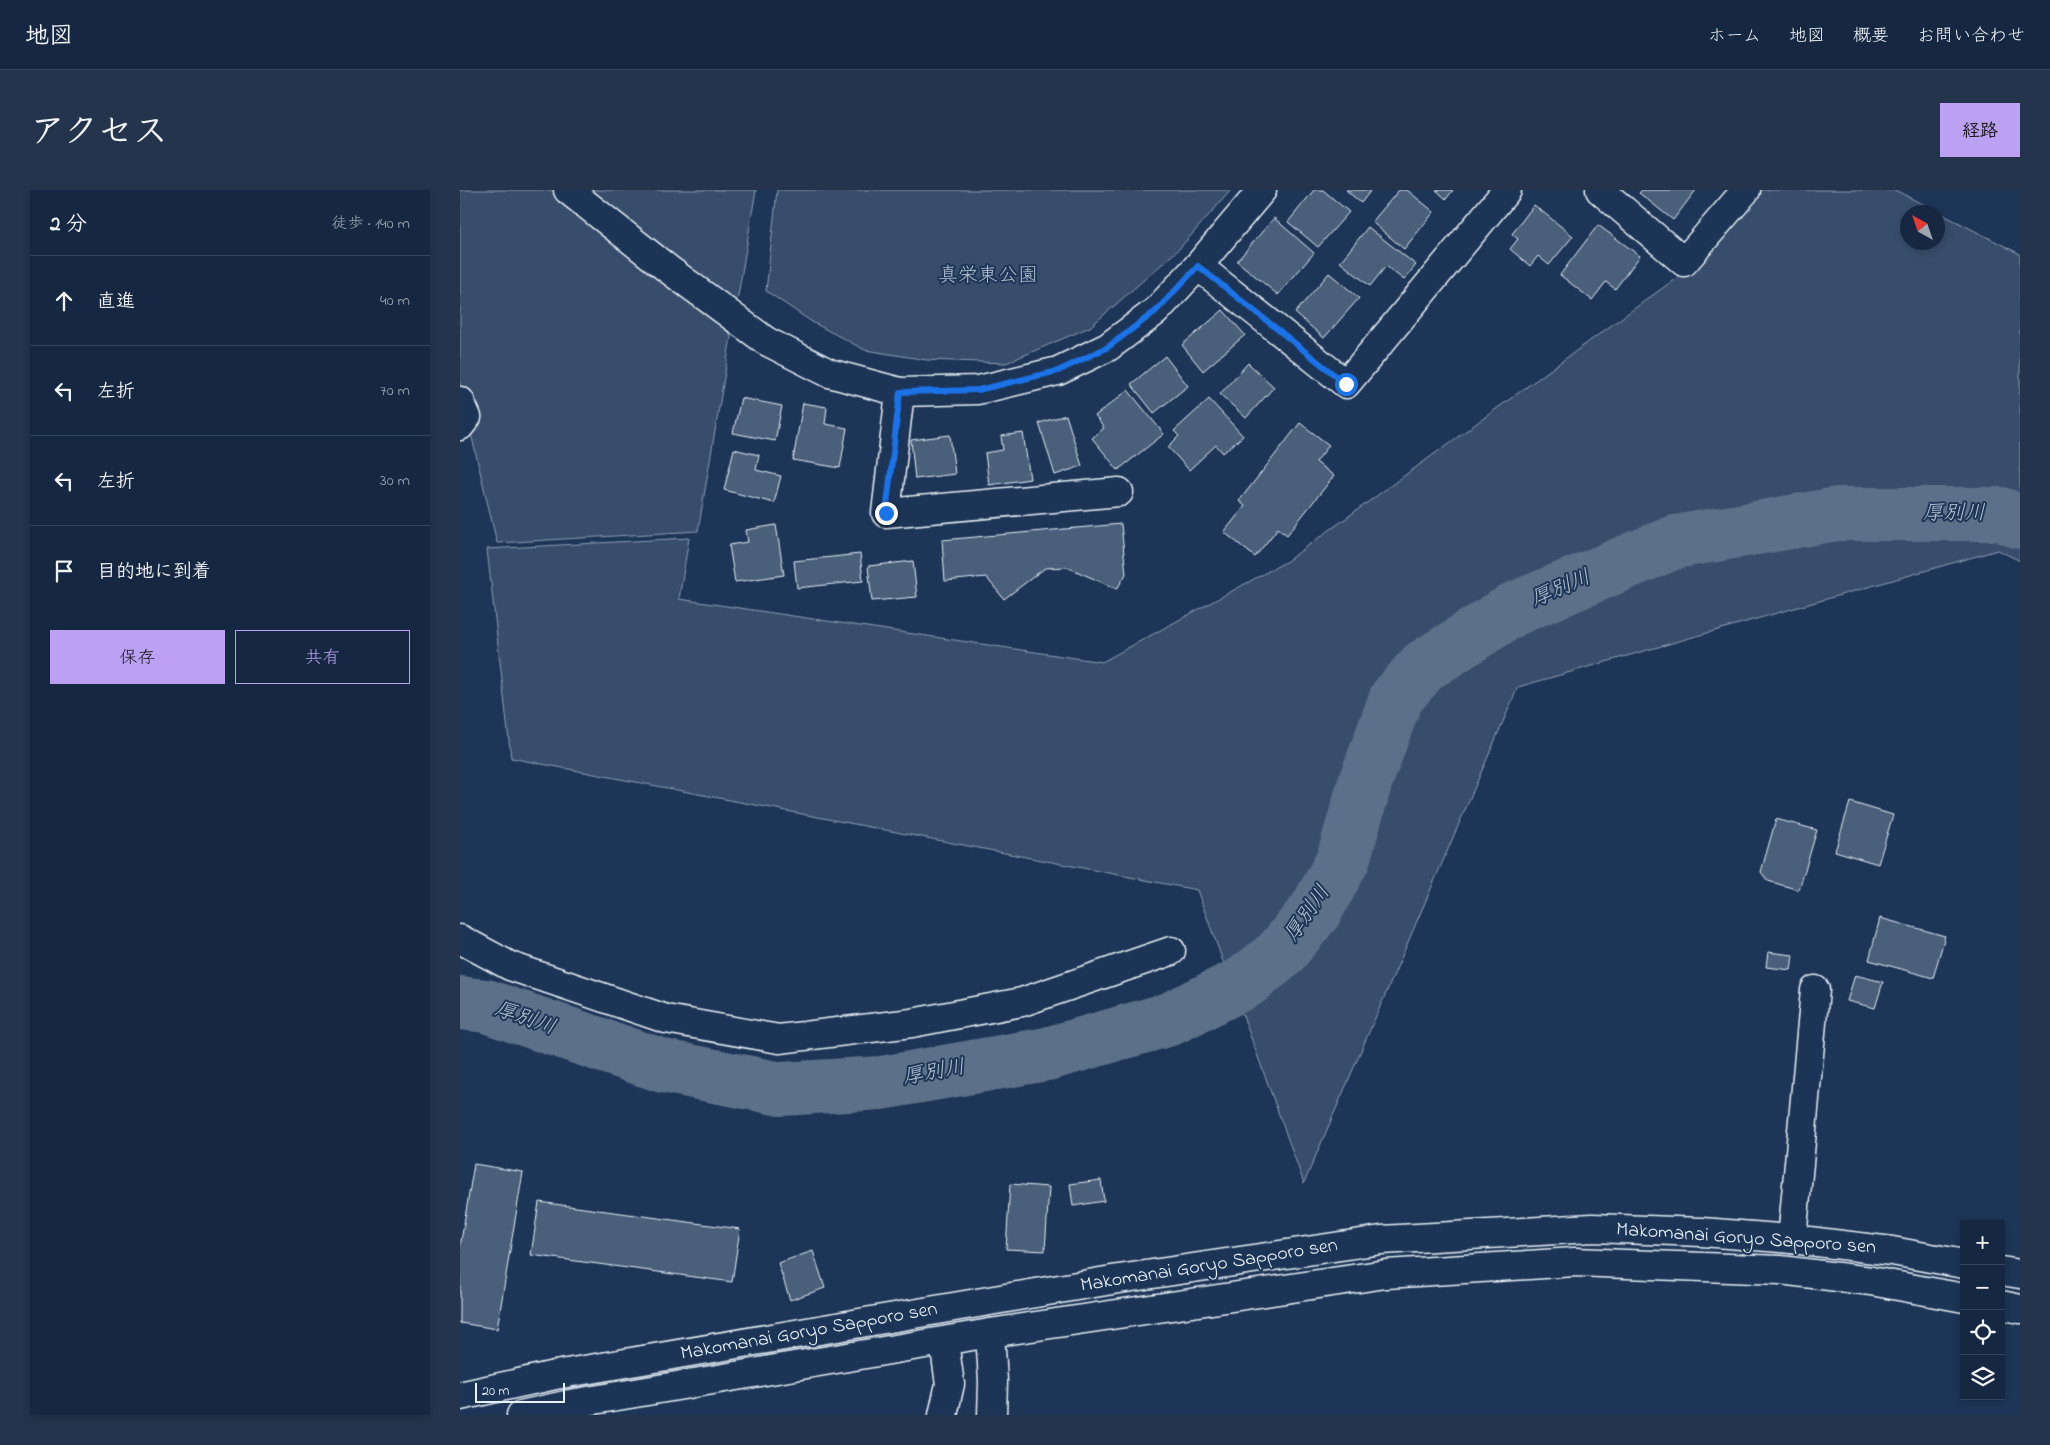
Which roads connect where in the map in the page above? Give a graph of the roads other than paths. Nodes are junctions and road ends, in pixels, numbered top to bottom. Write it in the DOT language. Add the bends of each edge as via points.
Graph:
graph roads {
  1 [pos="568,190"];
  2 [pos="1262,190"];
  3 [pos="1507,190"];
  4 [pos="1600,190"];
  5 [pos="1746,190"];
  6 [pos="1198,266"];
  7 [pos="900,392"];
  8 [pos="460,401"];
  9 [pos="460,426"];
  10 [pos="1119,492"];
  11 [pos="460,939"];
  12 [pos="1171,951"];
  13 [pos="1815,990"];
  14 [pos="1792,1239"];
  15 [pos="1960,1263"];
  16 [pos="2005,1272"];
  17 [pos="2020,1274"];
  18 [pos="1960,1297"];
  19 [pos="2005,1306"];
  20 [pos="2020,1310"];
  21 [pos="990,1333"];
  22 [pos="944,1342"];
  23 [pos="460,1396"];
  24 [pos="521,1415"];
  25 [pos="943,1415"];
  26 [pos="992,1415"];
  1 -- 7 [label="main road" via="766,341 828,373"];
  2 -- 6 [label="main road"];
  3 -- 6 [label="main road" via="1346,384"];
  4 -- 5 [label="main road" via="1684,262"];
  6 -- 7 [label="main road" via="1156,311 1108,347 1058,371 978,390"];
  7 -- 10 [label="main road" via="886,513"];
  8 -- 9 [label="main road" via="467,417"];
  11 -- 12 [label="main road" via="510,966 666,1019 780,1039 912,1022 1022,1002"];
  13 -- 14 [label="main road"];
  14 -- 15 [label="main road, Makomanai Goryo Sapporo sen"];
  14 -- 23 [label="main road, Makomanai Goryo Sapporo sen" via="1592,1228 1381,1240 1112,1280 555,1375"];
  16 -- 17 [label="main road"];
  18 -- 21 [label="main road, Makomanai Goryo Sapporo sen" via="1780,1270 1575,1262 1386,1274"];
  19 -- 20 [label="main road"];
  21 -- 22 [label="main road, Makomanai Goryo Sapporo sen"];
  21 -- 26 [label="main road"];
  22 -- 24 [label="main road, Makomanai Goryo Sapporo sen" via="570,1404"];
  22 -- 25 [label="main road" via="950,1384"];
}
